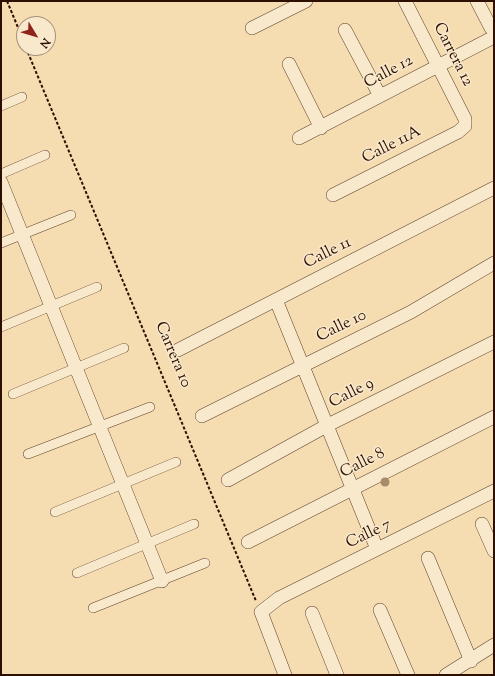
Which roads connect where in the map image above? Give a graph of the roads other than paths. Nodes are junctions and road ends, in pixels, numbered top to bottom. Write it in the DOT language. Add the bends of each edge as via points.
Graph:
graph roads {
  1 [pos="306,1"];
  2 [pos="405,1"];
  3 [pos="476,1"];
  4 [pos="252,28"];
  5 [pos="345,30"];
  6 [pos="494,30"];
  7 [pos="494,37"];
  8 [pos="289,64"];
  9 [pos="439,66"];
  10 [pos="380,96"];
  11 [pos="22,97"];
  12 [pos="1,106"];
  13 [pos="465,126"];
  14 [pos="321,128"];
  15 [pos="299,138"];
  16 [pos="45,155"];
  17 [pos="1,174"];
  18 [pos="1,182"];
  19 [pos="494,188"];
  20 [pos="333,195"];
  21 [pos="71,215"];
  22 [pos="22,234"];
  23 [pos="1,243"];
  24 [pos="494,263"];
  25 [pos="97,287"];
  26 [pos="276,300"];
  27 [pos="51,307"];
  28 [pos="1,327"];
  29 [pos="494,342"];
  30 [pos="124,348"];
  31 [pos="178,350"];
  32 [pos="303,365"];
  33 [pos="76,369"];
  34 [pos="13,394"];
  35 [pos="150,407"];
  36 [pos="202,416"];
  37 [pos="494,417"];
  38 [pos="328,425"];
  39 [pos="100,427"];
  40 [pos="28,454"];
  41 [pos="176,462"];
  42 [pos="228,480"];
  43 [pos="123,485"];
  44 [pos="353,488"];
  45 [pos="494,491"];
  46 [pos="55,512"];
  47 [pos="194,524"];
  48 [pos="482,524"];
  49 [pos="248,542"];
  50 [pos="146,544"];
  51 [pos="377,549"];
  52 [pos="494,551"];
  53 [pos="428,558"];
  54 [pos="205,563"];
  55 [pos="77,573"];
  56 [pos="162,581"];
  57 [pos="93,608"];
  58 [pos="380,610"];
  59 [pos="312,613"];
  60 [pos="494,646"];
  61 [pos="471,661"];
  62 [pos="285,675"];
  63 [pos="337,675"];
  64 [pos="408,675"];
  65 [pos="446,675"];
  1 -- 4 [label="street"];
  2 -- 9 [label="street, Carrera 12"];
  3 -- 6 [label="street" via="490,28"];
  5 -- 10 [label="street"];
  7 -- 9 [label="street, Calle 12"];
  8 -- 14 [label="street"];
  9 -- 10 [label="street, Calle 12"];
  9 -- 13 [label="street, Carrera 12" via="465,119"];
  10 -- 14 [label="street, Calle 12"];
  11 -- 12 [label="street"];
  13 -- 20 [label="street, Calle 11A" via="458,132"];
  14 -- 15 [label="street, Calle 12"];
  16 -- 17 [label="street"];
  18 -- 22 [label="street"];
  19 -- 26 [label="street, Calle 11"];
  21 -- 22 [label="street"];
  22 -- 23 [label="street"];
  22 -- 27 [label="street"];
  24 -- 32 [label="street, Calle 10" via="411,312"];
  25 -- 27 [label="street"];
  26 -- 31 [label="street, Calle 11"];
  26 -- 32 [label="street"];
  27 -- 28 [label="street"];
  27 -- 33 [label="street"];
  29 -- 38 [label="street, Calle 9"];
  30 -- 33 [label="street"];
  32 -- 36 [label="street, Calle 10"];
  32 -- 38 [label="street"];
  33 -- 34 [label="street"];
  33 -- 39 [label="street"];
  35 -- 39 [label="street"];
  37 -- 44 [label="street, Calle 8"];
  38 -- 42 [label="street, Calle 9"];
  38 -- 44 [label="street"];
  39 -- 40 [label="street"];
  39 -- 43 [label="street"];
  41 -- 43 [label="street"];
  43 -- 46 [label="street"];
  43 -- 50 [label="street"];
  44 -- 49 [label="street, Calle 8"];
  44 -- 51 [label="street"];
  45 -- 51 [label="street, Calle 7"];
  47 -- 50 [label="street"];
  48 -- 52 [label="street"];
  50 -- 55 [label="street"];
  50 -- 56 [label="street"];
  51 -- 62 [label="street, Calle 7" via="279,598 261,612"];
  53 -- 61 [label="street"];
  54 -- 56 [label="street"];
  56 -- 57 [label="street"];
  58 -- 64 [label="street"];
  59 -- 63 [label="street"];
  60 -- 61 [label="street"];
  61 -- 65 [label="street"];
}
